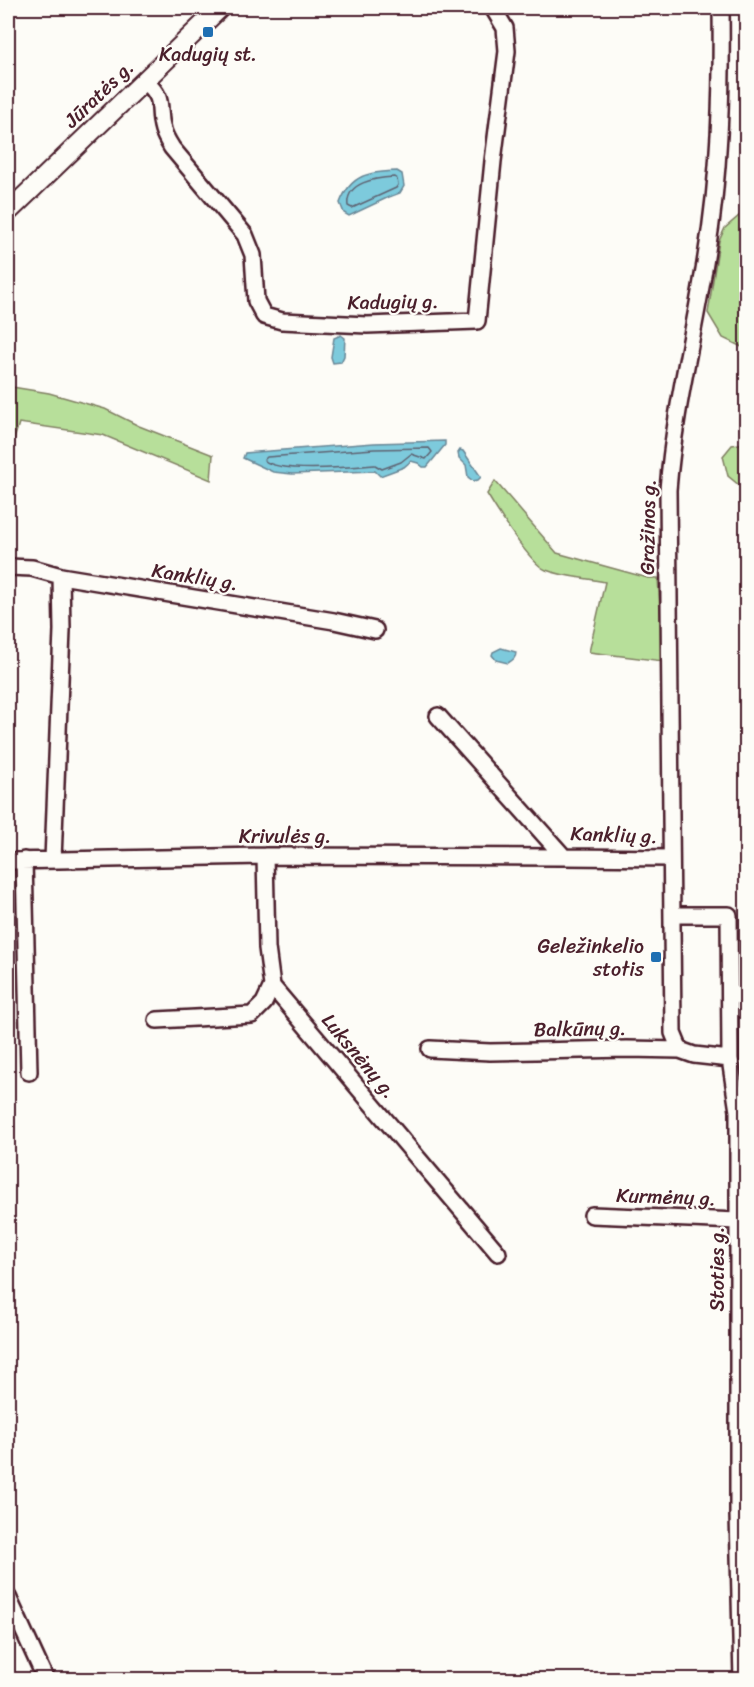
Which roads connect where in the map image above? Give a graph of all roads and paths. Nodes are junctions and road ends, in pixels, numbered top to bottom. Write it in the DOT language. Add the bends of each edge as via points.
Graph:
graph roads {
  1 [pos="220,8"];
  2 [pos="493,8"];
  3 [pos="721,8"];
  4 [pos="145,81"];
  5 [pos="8,212"];
  6 [pos="8,567"];
  7 [pos="61,576"];
  8 [pos="375,630"];
  9 [pos="438,716"];
  10 [pos="265,856"];
  11 [pos="564,857"];
  12 [pos="671,858"];
  13 [pos="24,860"];
  14 [pos="53,860"];
  15 [pos="8,861"];
  16 [pos="672,915"];
  17 [pos="272,986"];
  18 [pos="157,1020"];
  19 [pos="430,1049"];
  20 [pos="680,1050"];
  21 [pos="730,1059"];
  22 [pos="29,1072"];
  23 [pos="592,1215"];
  24 [pos="738,1221"];
  25 [pos="498,1253"];
  26 [pos="8,1597"];
  27 [pos="46,1680"];
  28 [pos="742,1680"];
  1 -- 4 [label="street, Jūratės g."];
  2 -- 4 [label="street, Kadugių g." via="505,28 507,51 477,321 367,325 282,321 264,316 256,301 254,255 245,236 172,148 163,133 160,99"];
  3 -- 12 [label="street, Gražinos g." via="713,209 673,433 668,490"];
  4 -- 5 [label="street, Jūratės g."];
  6 -- 7 [label="street, Kanklių g." via="32,568"];
  7 -- 8 [label="street, Kanklių g."];
  7 -- 14 [label="street"];
  9 -- 11 [label="street, Kanklių g."];
  10 -- 11 [label="street, Krivulės g."];
  10 -- 14 [label="street, Krivulės g."];
  10 -- 17 [label="street"];
  11 -- 12 [label="street, Kanklių g."];
  12 -- 16 [label="street, Gražinos g."];
  13 -- 14 [label="street, Krivulės g."];
  13 -- 15 [label="street, Krivulės g."];
  13 -- 22 [label="street"];
  16 -- 20 [label="street, Gražinos g." via="674,1033"];
  16 -- 21 [label="street, Stoties g." via="729,915"];
  17 -- 18 [label="street" via="264,1003 252,1015"];
  17 -- 25 [label="street, Luksnėnų g."];
  19 -- 20 [label="street, Balkūnų g."];
  20 -- 21 [label="street, Balkūnų g."];
  21 -- 24 [label="street, Stoties g." via="738,1111"];
  23 -- 24 [label="street, Kurmėnų g."];
  24 -- 28 [label="street, Stoties g."];
  26 -- 27 [label="street"];
}
